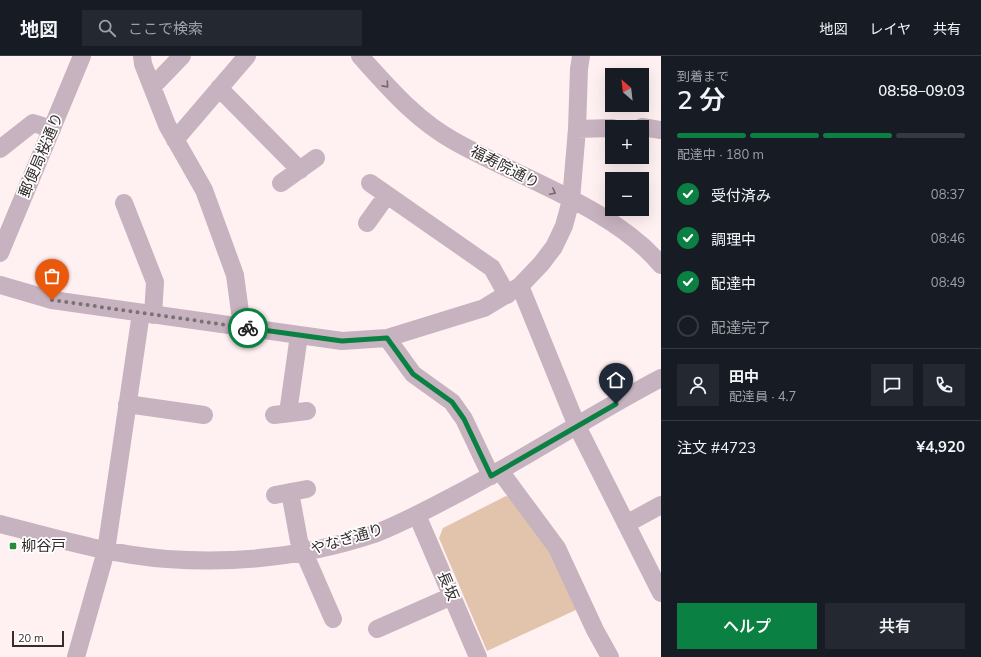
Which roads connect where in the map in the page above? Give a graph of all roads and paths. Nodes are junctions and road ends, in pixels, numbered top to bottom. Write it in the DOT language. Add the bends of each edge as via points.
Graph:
graph roads {
  1 [pos="82,56"];
  2 [pos="142,56"];
  3 [pos="182,56"];
  4 [pos="247,56"];
  5 [pos="360,56"];
  6 [pos="567,56"];
  7 [pos="580,62"];
  8 [pos="152,87"];
  9 [pos="219,88"];
  10 [pos="605,128"];
  11 [pos="649,128"];
  12 [pos="52,129"];
  13 [pos="577,129"];
  14 [pos="661,130"];
  15 [pos="175,140"];
  16 [pos="0,149"];
  17 [pos="316,158"];
  18 [pos="300,170"];
  19 [pos="281,183"];
  20 [pos="370,183"];
  21 [pos="387,195"];
  22 [pos="571,200"];
  23 [pos="124,203"];
  24 [pos="367,223"];
  25 [pos="0,253"];
  26 [pos="661,266"];
  27 [pos="0,285"];
  28 [pos="514,290"];
  29 [pos="147,314"];
  30 [pos="242,327"];
  31 [pos="299,336"];
  32 [pos="387,338"];
  33 [pos="661,378"];
  34 [pos="127,404"];
  35 [pos="307,411"];
  36 [pos="204,415"];
  37 [pos="577,426"];
  38 [pos="496,474"];
  39 [pos="291,492"];
  40 [pos="661,505"];
  41 [pos="417,515"];
  42 [pos="0,524"];
  43 [pos="626,524"];
  44 [pos="106,551"];
  45 [pos="304,552"];
  46 [pos="661,594"];
  47 [pos="452,596"];
  48 [pos="333,619"];
  49 [pos="377,629"];
  50 [pos="76,657"];
  51 [pos="478,657"];
  52 [pos="610,657"];
  1 -- 12 [label="street, 郵便局桜通り"];
  2 -- 8 [label="street"];
  3 -- 8 [label="street"];
  4 -- 9 [label="street"];
  5 -- 22 [label="street, 福寿院通り, one-way" via="422,120 454,141"];
  6 -- 7 [label="street"];
  7 -- 13 [label="street"];
  8 -- 15 [label="street"];
  9 -- 15 [label="street"];
  9 -- 18 [label="street"];
  10 -- 13 [label="street"];
  11 -- 14 [label="street"];
  12 -- 16 [label="street" via="33,123"];
  12 -- 25 [label="street, 郵便局桜通り"];
  13 -- 22 [label="street"];
  15 -- 30 [label="street" via="204,190 235,276"];
  17 -- 18 [label="street"];
  18 -- 19 [label="street"];
  20 -- 21 [label="street"];
  21 -- 24 [label="street"];
  21 -- 28 [label="street" via="492,268"];
  22 -- 26 [label="street, 福寿院通り" via="617,226 651,253"];
  22 -- 28 [label="street" via="564,226 554,247 541,264"];
  23 -- 29 [label="street" via="155,282"];
  27 -- 29 [label="street" via="52,300"];
  28 -- 32 [label="street" via="484,308"];
  28 -- 37 [label="street"];
  29 -- 30 [label="street"];
  29 -- 34 [label="street"];
  30 -- 31 [label="street"];
  31 -- 32 [label="street" via="342,341"];
  31 -- 35 [label="street" via="281,414"];
  32 -- 38 [label="street" via="413,374 452,402"];
  33 -- 37 [label="street, やなぎ通り"];
  34 -- 36 [label="street"];
  34 -- 44 [label="street"];
  37 -- 38 [label="street, やなぎ通り"];
  37 -- 43 [label="street"];
  38 -- 41 [label="street, やなぎ通り"];
  38 -- 52 [label="street" via="557,548"];
  39 -- 45 [label="street" via="299,541"];
  40 -- 43 [label="street"];
  41 -- 45 [label="street, やなぎ通り" via="373,534"];
  41 -- 47 [label="street, 長坂"];
  42 -- 44 [label="street, やなぎ通り"];
  43 -- 46 [label="street"];
  44 -- 45 [label="street, やなぎ通り" via="166,560 216,561 259,559"];
  44 -- 50 [label="street"];
  45 -- 48 [label="street"];
  47 -- 49 [label="street"];
  47 -- 51 [label="street, 長坂"];
}
